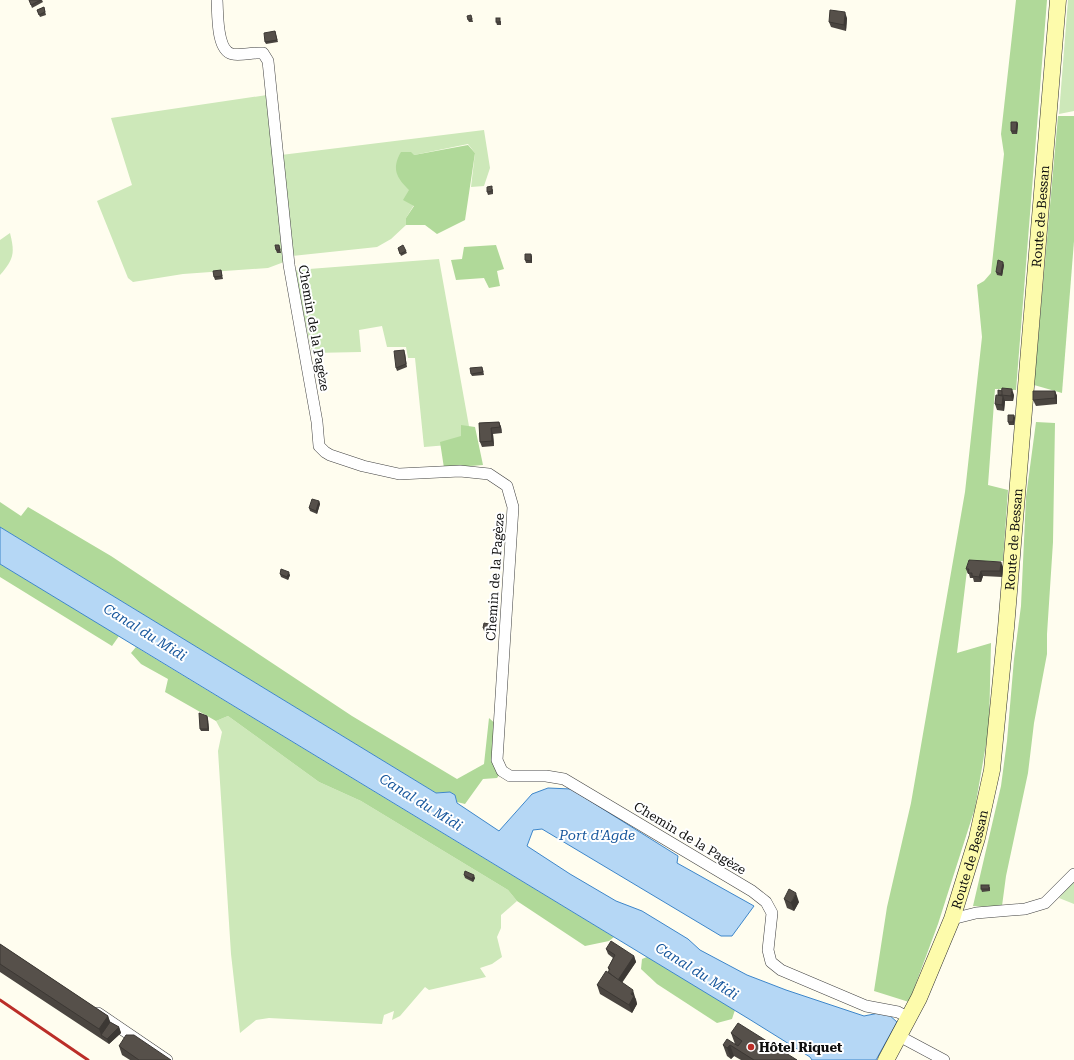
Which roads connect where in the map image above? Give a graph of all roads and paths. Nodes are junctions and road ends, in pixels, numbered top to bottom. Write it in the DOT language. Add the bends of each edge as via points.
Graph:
graph roads {
  1 [pos="217,0"];
  2 [pos="1058,0"];
  3 [pos="1074,874"];
  4 [pos="953,914"];
  5 [pos="90,1008"];
  6 [pos="909,1018"];
  7 [pos="899,1036"];
  8 [pos="167,1060"];
  9 [pos="886,1060"];
  10 [pos="944,1060"];
  1 -- 6 [label="street, Chemin de la Pagèze" via="221,42 226,51 233,54 263,53 268,61 288,264 318,422 319,446 330,455 399,474 460,471 489,474 507,486 514,507 498,760 502,771 510,776 564,779 752,891 766,902 772,913 768,950 771,962 781,970 866,1006 898,1012"];
  2 -- 4 [label="main road, Route de Bessan" via="992,770 977,838"];
  3 -- 4 [label="street" via="1045,903 1025,909"];
  4 -- 6 [label="main road, Route de Bessan" via="938,956"];
  5 -- 8 [label="street"];
  6 -- 7 [label="main road, Route de Bessan"];
  7 -- 9 [label="main road, Route de Bessan"];
  7 -- 10 [label="street"];
}
